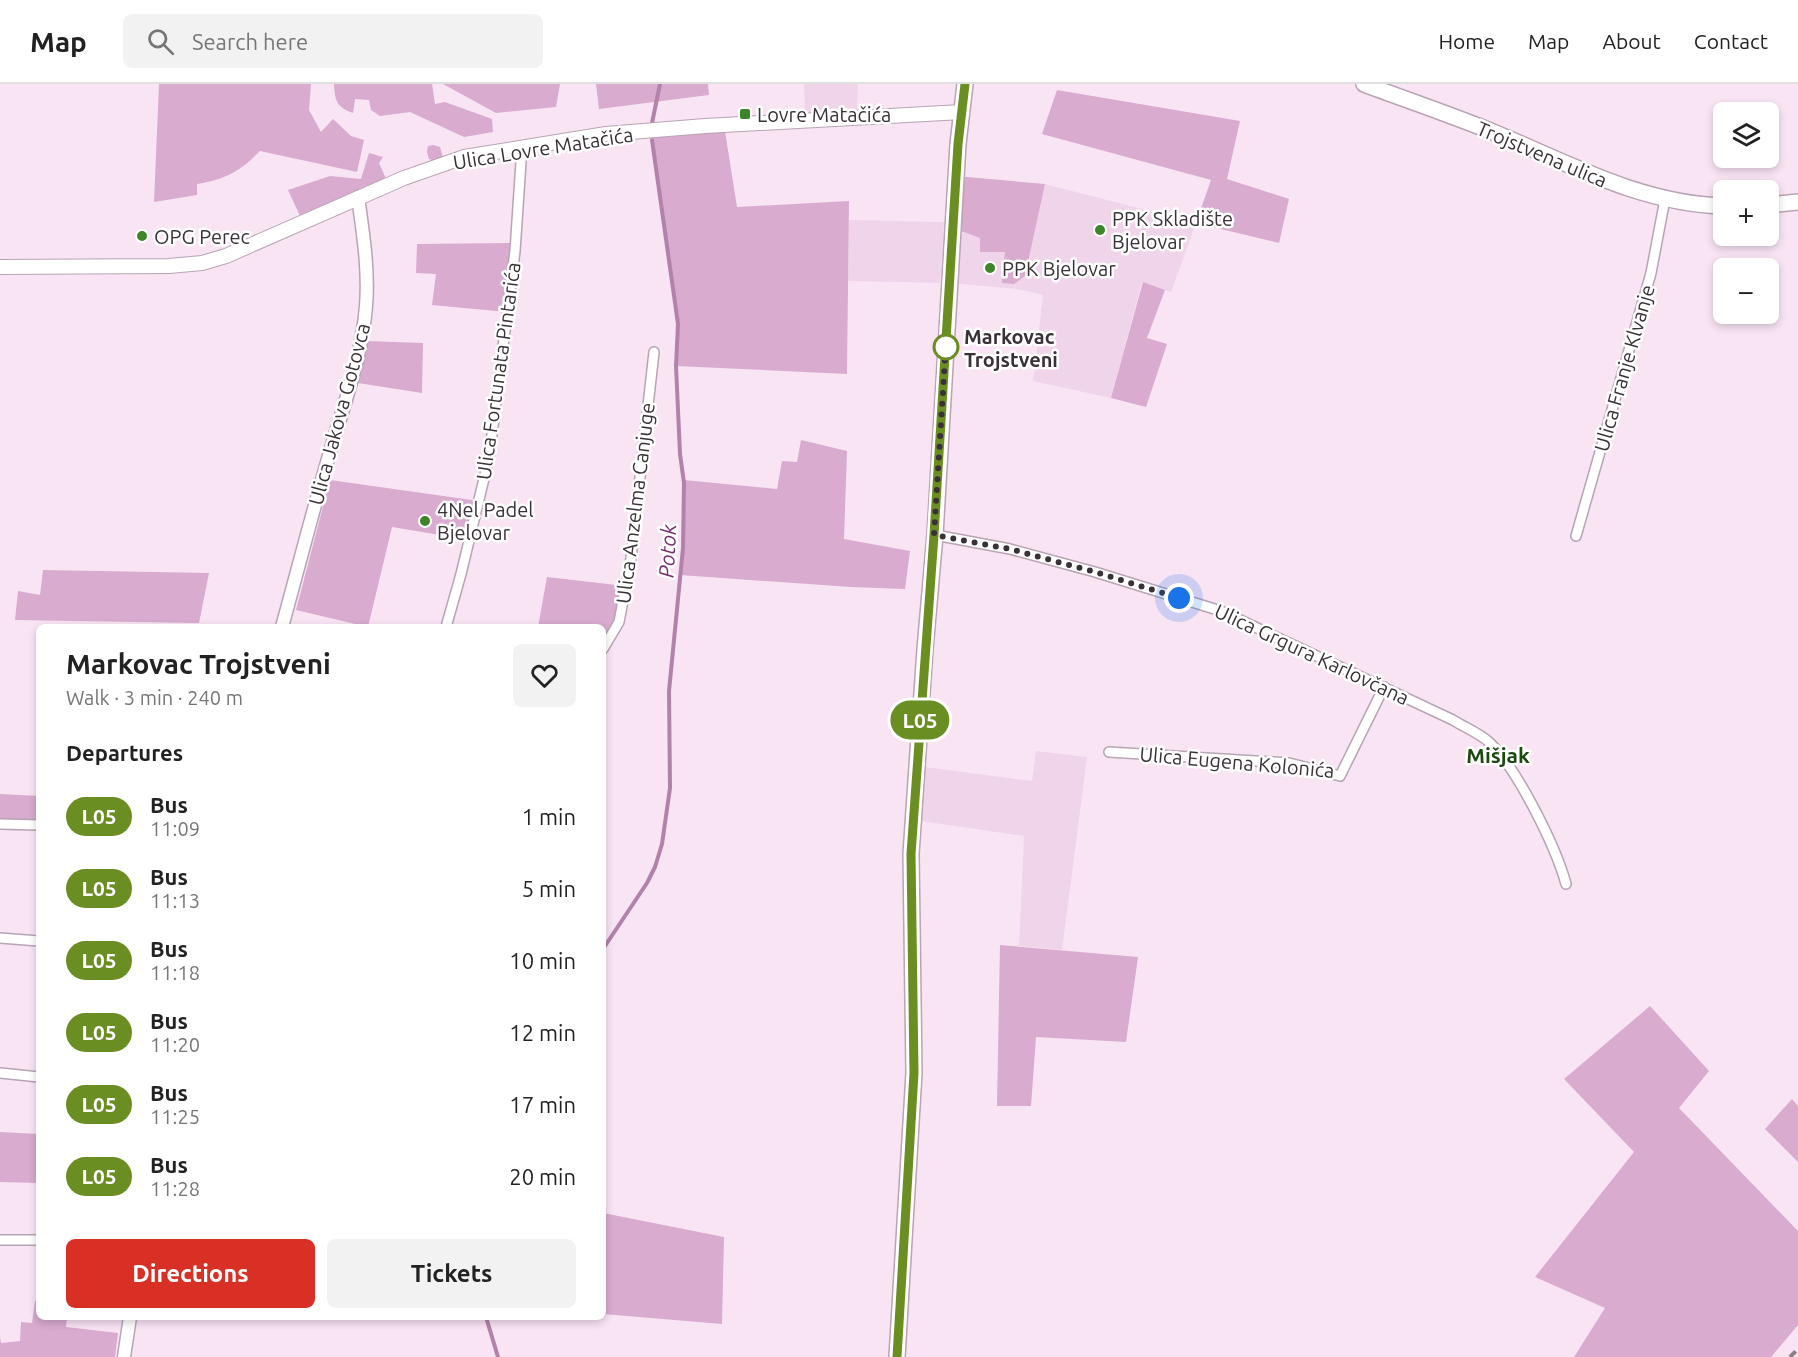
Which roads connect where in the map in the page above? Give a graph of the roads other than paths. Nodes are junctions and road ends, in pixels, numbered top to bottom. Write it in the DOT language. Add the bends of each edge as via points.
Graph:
graph roads {
  1 [pos="965,84"];
  2 [pos="1365,84"];
  3 [pos="962,112"];
  4 [pos="522,147"];
  5 [pos="358,197"];
  6 [pos="1665,199"];
  7 [pos="1798,202"];
  8 [pos="1713,205"];
  9 [pos="1779,205"];
  10 [pos="0,267"];
  11 [pos="654,352"];
  12 [pos="934,535"];
  13 [pos="1576,536"];
  14 [pos="283,624"];
  15 [pos="447,624"];
  16 [pos="606,644"];
  17 [pos="1384,687"];
  18 [pos="1109,752"];
  19 [pos="0,824"];
  20 [pos="36,825"];
  21 [pos="1566,884"];
  22 [pos="0,938"];
  23 [pos="36,941"];
  24 [pos="0,1073"];
  25 [pos="36,1077"];
  26 [pos="0,1240"];
  27 [pos="36,1240"];
  28 [pos="130,1320"];
  29 [pos="124,1357"];
  30 [pos="897,1357"];
  1 -- 3 [label="main road"];
  2 -- 6 [label="main road, Trojstvena ulica" via="1612,183"];
  3 -- 4 [label="main road, Ulica Lovre Matačića" via="693,127 606,134"];
  3 -- 12 [label="main road"];
  4 -- 5 [label="main road, Ulica Lovre Matačića" via="464,157"];
  4 -- 15 [label="street, Ulica Fortunata Pintarića" via="515,251 489,458"];
  5 -- 10 [label="main road, Ulica Lovre Matačića" via="202,263"];
  5 -- 14 [label="street, Ulica Jakova Gotovca" via="366,258 363,332"];
  6 -- 8 [label="main road, Trojstvena ulica"];
  6 -- 13 [label="street, Ulica Franje Klvanje" via="1651,273"];
  7 -- 9 [label="main road"];
  11 -- 16 [label="street, Ulica Anzelma Canjuge" via="631,558 619,622"];
  12 -- 17 [label="street, Ulica Grgura Karlovčana" via="1010,549 1221,610"];
  12 -- 30 [label="main road" via="911,854 914,1073"];
  17 -- 18 [label="street, Ulica Eugena Kolonića" via="1340,776 1289,763"];
  17 -- 21 [label="street, Ulica Grgura Karlovčana" via="1453,720 1488,742 1512,772 1538,818"];
  19 -- 20 [label="street"];
  22 -- 23 [label="street"];
  24 -- 25 [label="street"];
  26 -- 27 [label="street"];
  28 -- 29 [label="street"];
}
